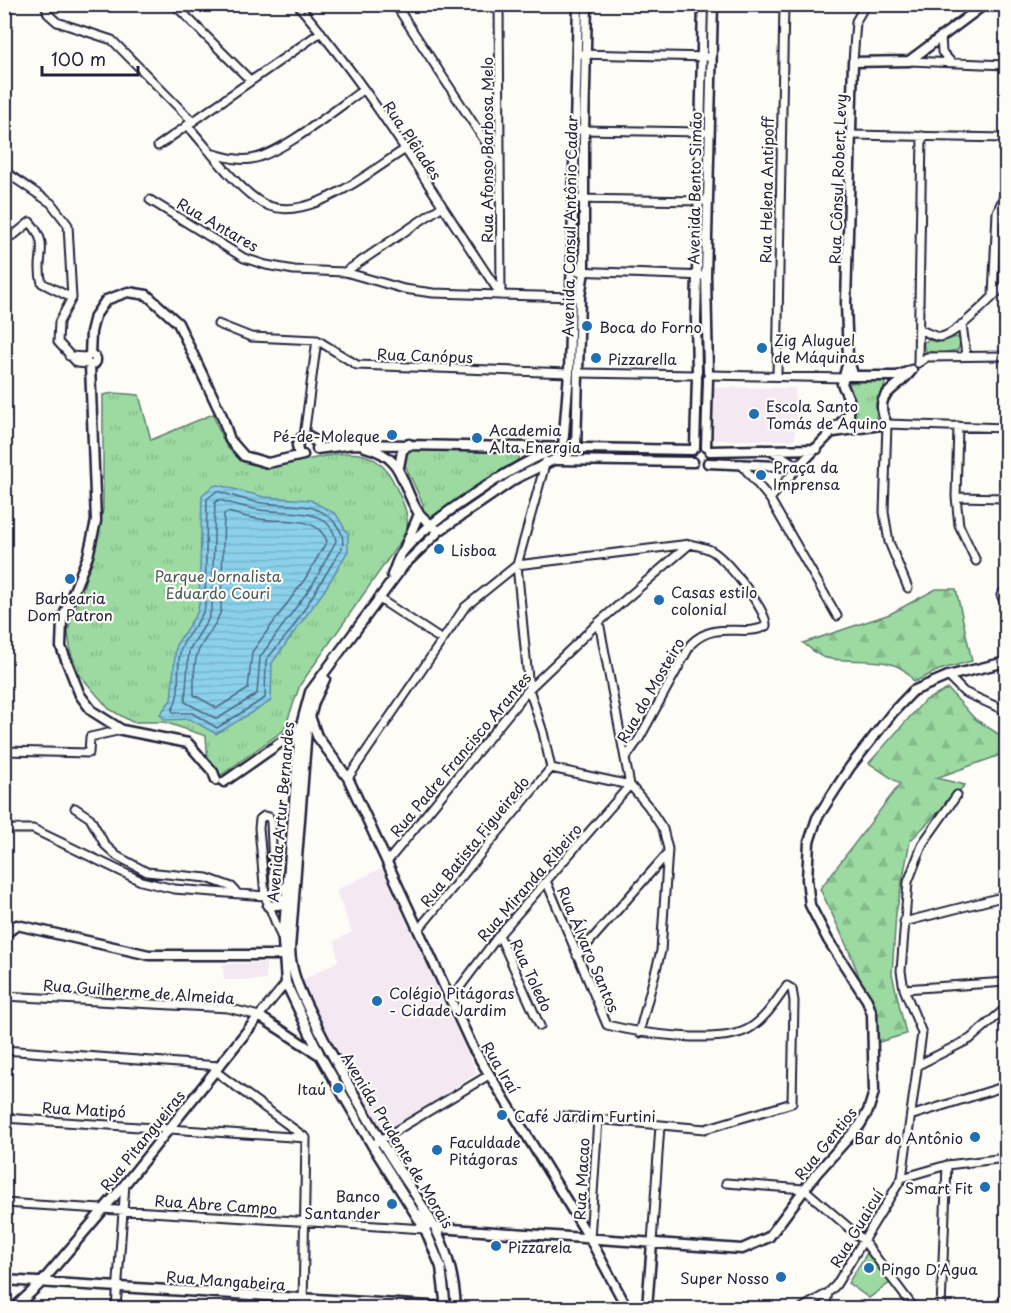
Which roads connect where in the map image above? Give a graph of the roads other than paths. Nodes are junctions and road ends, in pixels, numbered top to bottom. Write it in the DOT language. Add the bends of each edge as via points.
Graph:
graph roads {
  1 [pos="45,4"];
  2 [pos="174,4"];
  3 [pos="297,4"];
  4 [pos="395,4"];
  5 [pos="499,4"];
  6 [pos="578,4"];
  7 [pos="587,4"];
  8 [pos="703,4"];
  9 [pos="713,4"];
  10 [pos="784,4"];
  11 [pos="866,4"];
  12 [pos="985,4"];
  13 [pos="321,32"];
  14 [pos="941,36"];
  15 [pos="577,54"];
  16 [pos="587,54"];
  17 [pos="706,57"];
  18 [pos="909,61"];
  19 [pos="854,62"];
  20 [pos="953,63"];
  21 [pos="1006,65"];
  22 [pos="249,80"];
  23 [pos="363,90"];
  24 [pos="189,123"];
  25 [pos="574,129"];
  26 [pos="584,130"];
  27 [pos="705,132"];
  28 [pos="851,135"];
  29 [pos="922,136"];
  30 [pos="1006,138"];
  31 [pos="158,146"];
  32 [pos="404,150"];
  33 [pos="214,154"];
  34 [pos="498,161"];
  35 [pos="4,171"];
  36 [pos="1006,192"];
  37 [pos="572,199"];
  38 [pos="150,200"];
  39 [pos="584,200"];
  40 [pos="698,201"];
  41 [pos="708,201"];
  42 [pos="441,207"];
  43 [pos="4,238"];
  44 [pos="573,271"];
  45 [pos="584,271"];
  46 [pos="345,272"];
  47 [pos="701,276"];
  48 [pos="1006,284"];
  49 [pos="501,296"];
  50 [pos="993,296"];
  51 [pos="570,297"];
  52 [pos="580,297"];
  53 [pos="72,298"];
  54 [pos="218,324"];
  55 [pos="962,324"];
  56 [pos="921,330"];
  57 [pos="317,340"];
  58 [pos="966,355"];
  59 [pos="1006,356"];
  60 [pos="91,360"];
  61 [pos="918,362"];
  62 [pos="912,370"];
  63 [pos="569,373"];
  64 [pos="579,373"];
  65 [pos="697,375"];
  66 [pos="708,375"];
  67 [pos="777,375"];
  68 [pos="886,375"];
  69 [pos="849,376"];
  70 [pos="889,392"];
  71 [pos="849,414"];
  72 [pos="882,415"];
  73 [pos="887,424"];
  74 [pos="876,425"];
  75 [pos="958,426"];
  76 [pos="853,427"];
  77 [pos="1006,428"];
  78 [pos="834,432"];
  79 [pos="311,441"];
  80 [pos="353,444"];
  81 [pos="409,444"];
  82 [pos="515,445"];
  83 [pos="563,447"];
  84 [pos="694,448"];
  85 [pos="576,449"];
  86 [pos="708,449"];
  87 [pos="818,449"];
  88 [pos="775,452"];
  89 [pos="300,453"];
  90 [pos="550,461"];
  91 [pos="693,462"];
  92 [pos="523,463"];
  93 [pos="708,463"];
  94 [pos="741,464"];
  95 [pos="399,467"];
  96 [pos="798,467"];
  97 [pos="515,479"];
  98 [pos="956,497"];
  99 [pos="1006,498"];
  100 [pos="770,499"];
  101 [pos="419,514"];
  102 [pos="432,525"];
  103 [pos="439,531"];
  104 [pos="690,544"];
  105 [pos="401,555"];
  106 [pos="976,561"];
  107 [pos="517,565"];
  108 [pos="386,586"];
  109 [pos="908,588"];
  110 [pos="1004,592"];
  111 [pos="378,598"];
  112 [pos="1006,606"];
  113 [pos="837,616"];
  114 [pos="599,622"];
  115 [pos="442,640"];
  116 [pos="1006,662"];
  117 [pos="948,676"];
  118 [pos="529,689"];
  119 [pos="1006,711"];
  120 [pos="306,713"];
  121 [pos="304,729"];
  122 [pos="126,731"];
  123 [pos="318,736"];
  124 [pos="280,743"];
  125 [pos="302,745"];
  126 [pos="4,751"];
  127 [pos="627,756"];
  128 [pos="551,768"];
  129 [pos="348,778"];
  130 [pos="630,785"];
  131 [pos="957,795"];
  132 [pos="75,808"];
  133 [pos="4,829"];
  134 [pos="667,854"];
  135 [pos="387,862"];
  136 [pos="547,883"];
  137 [pos="287,886"];
  138 [pos="274,891"];
  139 [pos="237,893"];
  140 [pos="265,896"];
  141 [pos="1006,896"];
  142 [pos="285,904"];
  143 [pos="267,906"];
  144 [pos="292,920"];
  145 [pos="904,922"];
  146 [pos="16,925"];
  147 [pos="4,927"];
  148 [pos="418,930"];
  149 [pos="4,935"];
  150 [pos="499,935"];
  151 [pos="283,941"];
  152 [pos="283,955"];
  153 [pos="578,956"];
  154 [pos="1006,982"];
  155 [pos="286,983"];
  156 [pos="904,990"];
  157 [pos="4,996"];
  158 [pos="451,999"];
  159 [pos="1006,1008"];
  160 [pos="259,1016"];
  161 [pos="540,1026"];
  162 [pos="639,1033"];
  163 [pos="4,1050"];
  164 [pos="320,1055"];
  165 [pos="332,1055"];
  166 [pos="918,1065"];
  167 [pos="217,1069"];
  168 [pos="489,1075"];
  169 [pos="1006,1086"];
  170 [pos="913,1115"];
  171 [pos="562,1116"];
  172 [pos="4,1118"];
  173 [pos="598,1119"];
  174 [pos="660,1125"];
  175 [pos="171,1128"];
  176 [pos="306,1138"];
  177 [pos="381,1142"];
  178 [pos="372,1145"];
  179 [pos="1006,1158"];
  180 [pos="947,1165"];
  181 [pos="902,1178"];
  182 [pos="726,1183"];
  183 [pos="125,1184"];
  184 [pos="804,1189"];
  185 [pos="4,1203"];
  186 [pos="102,1209"];
  187 [pos="122,1211"];
  188 [pos="418,1214"];
  189 [pos="306,1223"];
  190 [pos="438,1228"];
  191 [pos="425,1229"];
  192 [pos="590,1239"];
  193 [pos="609,1240"];
  194 [pos="863,1240"];
  195 [pos="652,1243"];
  196 [pos="598,1253"];
  197 [pos="4,1280"];
  198 [pos="41,1283"];
  199 [pos="117,1287"];
  200 [pos="828,1293"];
  201 [pos="304,1299"];
  202 [pos="1006,1300"];
  203 [pos="14,1308"];
  204 [pos="117,1308"];
  205 [pos="303,1308"];
  206 [pos="447,1308"];
  207 [pos="456,1308"];
  208 [pos="627,1308"];
  209 [pos="646,1308"];
  210 [pos="802,1308"];
  211 [pos="825,1308"];
  212 [pos="914,1308"];
  213 [pos="941,1308"];
  214 [pos="993,1308"];
  1 -- 24 [label="street" via="48,14 57,22 112,40"];
  2 -- 22 [label="street"];
  3 -- 13 [label="street, Rua Plêiades"];
  4 -- 34 [label="street"];
  5 -- 34 [label="street, Rua Afonso Barbosa Melo"];
  6 -- 15 [label="street, Avenida Consul Antônio Cadar"];
  7 -- 16 [label="street, Avenida Consul Antônio Cadar"];
  8 -- 17 [label="street, Avenida Bento Simão"];
  9 -- 17 [label="street, Avenida Bento Simão"];
  10 -- 67 [label="street, Rua Helena Antipoff"];
  11 -- 19 [label="street, Rua Cônsul Robert Levy" via="856,21"];
  12 -- 14 [label="street"];
  13 -- 22 [label="street"];
  13 -- 23 [label="street, Rua Plêiades"];
  14 -- 18 [label="street"];
  14 -- 20 [label="street" via="944,56"];
  15 -- 16 [label="street"];
  15 -- 25 [label="street, Avenida Consul Antônio Cadar"];
  16 -- 17 [label="street"];
  16 -- 26 [label="street, Avenida Consul Antônio Cadar"];
  17 -- 27 [label="street, Avenida Bento Simão"];
  18 -- 19 [label="street"];
  18 -- 20 [label="street"];
  19 -- 28 [label="street, Rua Cônsul Robert Levy"];
  20 -- 21 [label="street"];
  22 -- 24 [label="street"];
  23 -- 32 [label="street, Rua Plêiades"];
  23 -- 33 [label="street" via="266,154 239,160"];
  24 -- 31 [label="street"];
  24 -- 33 [label="street"];
  25 -- 26 [label="street"];
  25 -- 37 [label="street, Avenida Consul Antônio Cadar"];
  26 -- 27 [label="street"];
  26 -- 39 [label="street, Avenida Consul Antônio Cadar"];
  27 -- 40 [label="street, Avenida Bento Simão"];
  27 -- 41 [label="street, Avenida Bento Simão"];
  28 -- 29 [label="street"];
  28 -- 69 [label="street, Rua Cônsul Robert Levy" via="846,303"];
  29 -- 30 [label="street"];
  29 -- 56 [label="street"];
  32 -- 33 [label="street" via="310,207 283,209 256,200"];
  32 -- 42 [label="street, Rua Plêiades"];
  34 -- 49 [label="street, Rua Afonso Barbosa Melo"];
  35 -- 53 [label="street" via="51,203 68,225"];
  36 -- 50 [label="street" via="997,212"];
  37 -- 39 [label="street"];
  37 -- 44 [label="street, Avenida Consul Antônio Cadar"];
  38 -- 46 [label="street, Rua Antares" via="244,258 294,270"];
  39 -- 40 [label="street"];
  39 -- 45 [label="street, Avenida Consul Antônio Cadar"];
  40 -- 41 [label="street"];
  40 -- 47 [label="street, Avenida Bento Simão"];
  41 -- 47 [label="street, Avenida Bento Simão"];
  42 -- 46 [label="street"];
  42 -- 49 [label="street, Rua Plêiades"];
  43 -- 53 [label="street" via="30,222 41,234 42,283"];
  44 -- 45 [label="street"];
  44 -- 51 [label="street, Avenida Consul Antônio Cadar"];
  45 -- 47 [label="street"];
  45 -- 52 [label="street, Avenida Consul Antônio Cadar"];
  46 -- 49 [label="street, Rua Antares" via="404,289"];
  47 -- 65 [label="street, Avenida Bento Simão"];
  47 -- 66 [label="street, Avenida Bento Simão"];
  48 -- 50 [label="street"];
  49 -- 51 [label="street, Rua Antares"];
  50 -- 55 [label="street"];
  51 -- 52 [label="street, Rua Antares"];
  51 -- 63 [label="street, Avenida Consul Antônio Cadar"];
  52 -- 64 [label="street, Avenida Consul Antônio Cadar"];
  53 -- 60 [label="street" via="57,330 58,342 69,356"];
  54 -- 57 [label="street, Rua Canópus" via="251,336"];
  55 -- 56 [label="street" via="940,337"];
  55 -- 58 [label="street"];
  56 -- 61 [label="street"];
  57 -- 63 [label="street, Rua Canópus" via="357,365"];
  57 -- 79 [label="street" via="308,424"];
  58 -- 59 [label="street"];
  58 -- 61 [label="street" via="927,357"];
  60 -- 89 [label="street" via="91,332 97,311 111,296 128,292 147,295 178,323 238,450 261,462"];
  60 -- 122 [label="street" via="96,520 88,556 62,620 61,647 84,702 107,722"];
  61 -- 62 [label="street"];
  62 -- 68 [label="street" via="897,376"];
  62 -- 70 [label="street"];
  63 -- 83 [label="street, Avenida Consul Antônio Cadar"];
  64 -- 65 [label="street"];
  64 -- 85 [label="street, Avenida Consul Antônio Cadar"];
  65 -- 66 [label="street" via="702,381"];
  65 -- 84 [label="street, Avenida Bento Simão"];
  66 -- 67 [label="street"];
  66 -- 86 [label="street, Avenida Bento Simão"];
  67 -- 69 [label="street"];
  68 -- 69 [label="street"];
  68 -- 70 [label="street"];
  69 -- 71 [label="street" via="843,388 849,399"];
  70 -- 72 [label="street" via="880,403"];
  71 -- 76 [label="street"];
  71 -- 78 [label="street"];
  72 -- 73 [label="street"];
  72 -- 74 [label="street"];
  73 -- 74 [label="street"];
  73 -- 75 [label="street"];
  73 -- 109 [label="street" via="884,512 890,542"];
  74 -- 76 [label="street"];
  75 -- 77 [label="street"];
  75 -- 98 [label="street"];
  76 -- 78 [label="street"];
  78 -- 87 [label="street"];
  79 -- 80 [label="street"];
  79 -- 89 [label="street" via="309,456"];
  79 -- 89 [label="street" via="297,442"];
  80 -- 81 [label="street"];
  80 -- 95 [label="street" via="384,454"];
  81 -- 82 [label="street"];
  81 -- 95 [label="street" via="402,451"];
  82 -- 83 [label="street"];
  82 -- 92 [label="street" via="523,451"];
  83 -- 85 [label="street"];
  83 -- 92 [label="street, Avenida Artur Bernardes"];
  84 -- 85 [label="street"];
  84 -- 86 [label="street"];
  84 -- 91 [label="street, Avenida Bento Simão"];
  85 -- 90 [label="street, Avenida Artur Bernardes"];
  86 -- 88 [label="street"];
  86 -- 93 [label="street, Avenida Bento Simão"];
  87 -- 88 [label="street"];
  87 -- 96 [label="street"];
  88 -- 96 [label="street"];
  90 -- 91 [label="street"];
  90 -- 97 [label="street, Avenida Artur Bernardes"];
  90 -- 107 [label="street"];
  91 -- 93 [label="street" via="702,466"];
  92 -- 97 [label="street"];
  92 -- 102 [label="street, Avenida Artur Bernardes"];
  93 -- 94 [label="street"];
  94 -- 96 [label="street"];
  94 -- 100 [label="street"];
  95 -- 101 [label="street"];
  96 -- 100 [label="street"];
  97 -- 103 [label="street, Avenida Artur Bernardes"];
  98 -- 99 [label="street"];
  98 -- 106 [label="street" via="959,525"];
  100 -- 113 [label="street"];
  101 -- 102 [label="street"];
  101 -- 105 [label="street"];
  102 -- 103 [label="street"];
  102 -- 105 [label="street, Avenida Artur Bernardes"];
  103 -- 108 [label="street, Avenida Artur Bernardes"];
  104 -- 107 [label="street"];
  104 -- 114 [label="street, Rua Padre Francisco Arantes"];
  104 -- 127 [label="street, Rua do Mosteiro" via="711,550 724,561 762,611 765,626 728,628 698,637"];
  105 -- 108 [label="street, Avenida Artur Bernardes"];
  107 -- 115 [label="street" via="471,600"];
  107 -- 118 [label="street"];
  108 -- 111 [label="street, Avenida Artur Bernardes"];
  110 -- 112 [label="street"];
  111 -- 115 [label="street"];
  111 -- 120 [label="street, Avenida Artur Bernardes" via="310,692"];
  114 -- 118 [label="street, Rua Padre Francisco Arantes"];
  114 -- 127 [label="street"];
  115 -- 129 [label="street"];
  116 -- 117 [label="street, Rua Gentios"];
  117 -- 119 [label="street" via="964,692"];
  117 -- 184 [label="street, Rua Gentios" via="913,691 893,712 826,800 812,830 807,879 810,905 867,1000 872,1014 875,1058 874,1092 868,1111"];
  118 -- 128 [label="street"];
  118 -- 135 [label="street, Rua Padre Francisco Arantes"];
  120 -- 121 [label="street, Avenida Artur Bernardes"];
  120 -- 123 [label="street, Rua Iraí"];
  121 -- 123 [label="street"];
  121 -- 124 [label="street"];
  121 -- 125 [label="street, Avenida Artur Bernardes"];
  122 -- 124 [label="street" via="188,743 219,777 236,772"];
  122 -- 126 [label="street" via="90,737 89,753"];
  123 -- 125 [label="street"];
  123 -- 129 [label="street, Rua Iraí"];
  124 -- 125 [label="street"];
  125 -- 137 [label="street, Avenida Artur Bernardes"];
  125 -- 144 [label="street, Avenida Artur Bernardes"];
  127 -- 130 [label="street"];
  128 -- 130 [label="street"];
  128 -- 148 [label="street, Rua Batista Figueiredo"];
  129 -- 135 [label="street, Rua Iraí"];
  130 -- 134 [label="street" via="663,829"];
  130 -- 136 [label="street, Rua Miranda Ribeiro"];
  131 -- 145 [label="street" via="923,843 912,866"];
  132 -- 139 [label="street" via="90,819 117,856 147,872 207,878 232,887"];
  133 -- 139 [label="street" via="33,829 141,881 174,889"];
  134 -- 153 [label="street"];
  134 -- 162 [label="street" via="661,951"];
  135 -- 148 [label="street, Rua Iraí"];
  136 -- 150 [label="street, Rua Miranda Ribeiro"];
  136 -- 153 [label="street, Rua Álvaro Santos"];
  137 -- 138 [label="street"];
  137 -- 142 [label="street, Avenida Artur Bernardes"];
  138 -- 140 [label="street"];
  138 -- 140 [label="street, Avenida Prudente de Morais" via="271,825 264,816 259,828"];
  138 -- 142 [label="street"];
  139 -- 140 [label="street"];
  140 -- 143 [label="street, Avenida Prudente de Morais"];
  141 -- 145 [label="street"];
  142 -- 143 [label="street"];
  142 -- 144 [label="street"];
  142 -- 151 [label="street, Avenida Artur Bernardes"];
  143 -- 151 [label="street, Avenida Prudente de Morais"];
  144 -- 165 [label="street, Avenida Prudente de Morais" via="292,970"];
  145 -- 156 [label="street"];
  146 -- 147 [label="street"];
  146 -- 149 [label="street"];
  146 -- 152 [label="street" via="150,955"];
  148 -- 158 [label="street, Rua Iraí"];
  150 -- 158 [label="street, Rua Miranda Ribeiro"];
  150 -- 161 [label="street, Rua Toledo"];
  151 -- 152 [label="street, Avenida Prudente de Morais"];
  152 -- 155 [label="street, Avenida Prudente de Morais"];
  153 -- 162 [label="street, Rua Álvaro Santos" via="607,1025"];
  154 -- 156 [label="street"];
  155 -- 160 [label="street, Rua Pitangueiras"];
  155 -- 164 [label="street, Avenida Prudente de Morais"];
  156 -- 166 [label="street" via="922,1033"];
  157 -- 160 [label="street, Rua Guilherme de Almeida" via="228,1008"];
  158 -- 168 [label="street, Rua Iraí"];
  159 -- 166 [label="street" via="970,1039"];
  160 -- 164 [label="street, Rua Guilherme de Almeida"];
  160 -- 167 [label="street, Rua Pitangueiras"];
  162 -- 174 [label="street" via="716,1037 748,1030 764,1018 787,986 792,988 792,1104 718,1127"];
  163 -- 167 [label="street"];
  164 -- 165 [label="street"];
  164 -- 178 [label="street, Avenida Prudente de Morais"];
  165 -- 177 [label="street, Avenida Prudente de Morais"];
  166 -- 170 [label="street"];
  167 -- 175 [label="street, Rua Pitangueiras"];
  167 -- 176 [label="street"];
  168 -- 177 [label="street"];
  168 -- 192 [label="street, Rua Iraí"];
  169 -- 170 [label="street"];
  170 -- 181 [label="street"];
  171 -- 173 [label="street"];
  172 -- 175 [label="street, Rua Matipó"];
  173 -- 174 [label="street"];
  173 -- 192 [label="street, Rua Macao"];
  174 -- 195 [label="street"];
  175 -- 176 [label="street, Rua Matipó"];
  175 -- 183 [label="street, Rua Pitangueiras"];
  176 -- 189 [label="street"];
  177 -- 178 [label="street"];
  177 -- 190 [label="street, Avenida Prudente de Morais"];
  178 -- 188 [label="street, Avenida Prudente de Morais"];
  179 -- 180 [label="street, Rua Guaicuí"];
  180 -- 181 [label="street, Rua Guaicuí"];
  180 -- 213 [label="street"];
  181 -- 194 [label="street, Rua Guaicuí"];
  182 -- 184 [label="street"];
  183 -- 186 [label="street, Rua Pitangueiras"];
  183 -- 187 [label="street"];
  184 -- 194 [label="street"];
  184 -- 195 [label="street, Rua Gentios" via="769,1237 752,1246 742,1249"];
  185 -- 186 [label="street, Rua Abre Campo"];
  186 -- 187 [label="street, Rua Abre Campo"];
  186 -- 198 [label="street, Rua Pitangueiras"];
  187 -- 189 [label="street, Rua Abre Campo"];
  187 -- 199 [label="street"];
  188 -- 190 [label="street"];
  188 -- 191 [label="street, Avenida Prudente de Morais"];
  189 -- 191 [label="street, Rua Abre Campo"];
  189 -- 201 [label="street"];
  190 -- 192 [label="street, Rua Gentios"];
  190 -- 207 [label="street, Avenida Prudente de Morais" via="452,1266"];
  191 -- 206 [label="street, Avenida Prudente de Morais" via="441,1267"];
  192 -- 193 [label="street, Rua Gentios"];
  192 -- 196 [label="street, Rua Iraí"];
  193 -- 195 [label="street, Rua Gentios"];
  193 -- 196 [label="street"];
  194 -- 200 [label="street, Rua Guaicuí" via="850,1267"];
  194 -- 212 [label="street"];
  195 -- 209 [label="street"];
  196 -- 208 [label="street, Rua Iraí"];
  197 -- 198 [label="street, Rua Mangabeira"];
  198 -- 199 [label="street, Rua Mangabeira"];
  198 -- 203 [label="street, Rua Pitangueiras"];
  199 -- 201 [label="street, Rua Mangabeira"];
  199 -- 204 [label="street"];
  200 -- 210 [label="street, Rua Guaicuí"];
  200 -- 211 [label="street"];
  201 -- 205 [label="street"];
  201 -- 206 [label="street, Rua Mangabeira"];
  202 -- 214 [label="street"];
}
